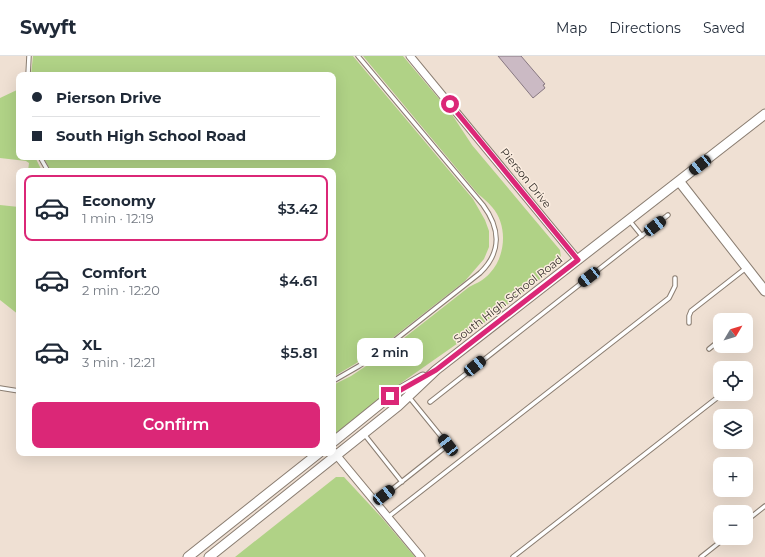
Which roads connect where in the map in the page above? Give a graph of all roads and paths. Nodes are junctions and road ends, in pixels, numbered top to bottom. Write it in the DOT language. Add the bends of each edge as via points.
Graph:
graph roads {
  1 [pos="29,56"];
  2 [pos="358,56"];
  3 [pos="410,56"];
  4 [pos="28,72"];
  5 [pos="765,114"];
  6 [pos="680,181"];
  7 [pos="668,215"];
  8 [pos="629,220"];
  9 [pos="642,236"];
  10 [pos="578,260"];
  11 [pos="747,268"];
  12 [pos="675,278"];
  13 [pos="765,291"];
  14 [pos="688,323"];
  15 [pos="713,345"];
  16 [pos="708,349"];
  17 [pos="436,370"];
  18 [pos="336,379"];
  19 [pos="0,388"];
  20 [pos="16,391"];
  21 [pos="409,396"];
  22 [pos="713,401"];
  23 [pos="430,402"];
  24 [pos="363,434"];
  25 [pos="336,440"];
  26 [pos="336,452"];
  27 [pos="336,454"];
  28 [pos="315,456"];
  29 [pos="331,456"];
  30 [pos="402,482"];
  31 [pos="376,502"];
  32 [pos="765,506"];
  33 [pos="753,515"];
  34 [pos="388,517"];
  35 [pos="716,545"];
  36 [pos="188,557"];
  37 [pos="209,557"];
  38 [pos="421,557"];
  39 [pos="513,557"];
  40 [pos="701,557"];
  1 -- 4 [label="lane"];
  2 -- 18 [label="lane" via="483,205 493,222 496,242 491,260 480,273 372,358"];
  3 -- 10 [label="street, Pierson Drive"];
  5 -- 6 [label="street, South High School Road"];
  6 -- 8 [label="street, South High School Road"];
  6 -- 11 [label="street"];
  7 -- 9 [label="lane"];
  8 -- 9 [label="lane"];
  8 -- 10 [label="street, South High School Road"];
  9 -- 23 [label="lane"];
  10 -- 17 [label="street, South High School Road"];
  11 -- 13 [label="street"];
  11 -- 14 [label="lane" via="691,311"];
  12 -- 34 [label="lane" via="675,286 669,298"];
  15 -- 16 [label="lane"];
  17 -- 21 [label="street, South High School Road"];
  17 -- 25 [label="street, South High School Road" via="390,396"];
  19 -- 20 [label="lane"];
  21 -- 24 [label="street, South High School Road"];
  21 -- 30 [label="lane" via="448,445"];
  22 -- 39 [label="lane"];
  24 -- 26 [label="street, South High School Road"];
  24 -- 30 [label="lane"];
  27 -- 31 [label="street"];
  28 -- 36 [label="street"];
  29 -- 37 [label="street, South High School Road"];
  30 -- 31 [label="lane"];
  31 -- 34 [label="street"];
  32 -- 33 [label="lane"];
  34 -- 38 [label="street"];
  35 -- 40 [label="lane"];
}
